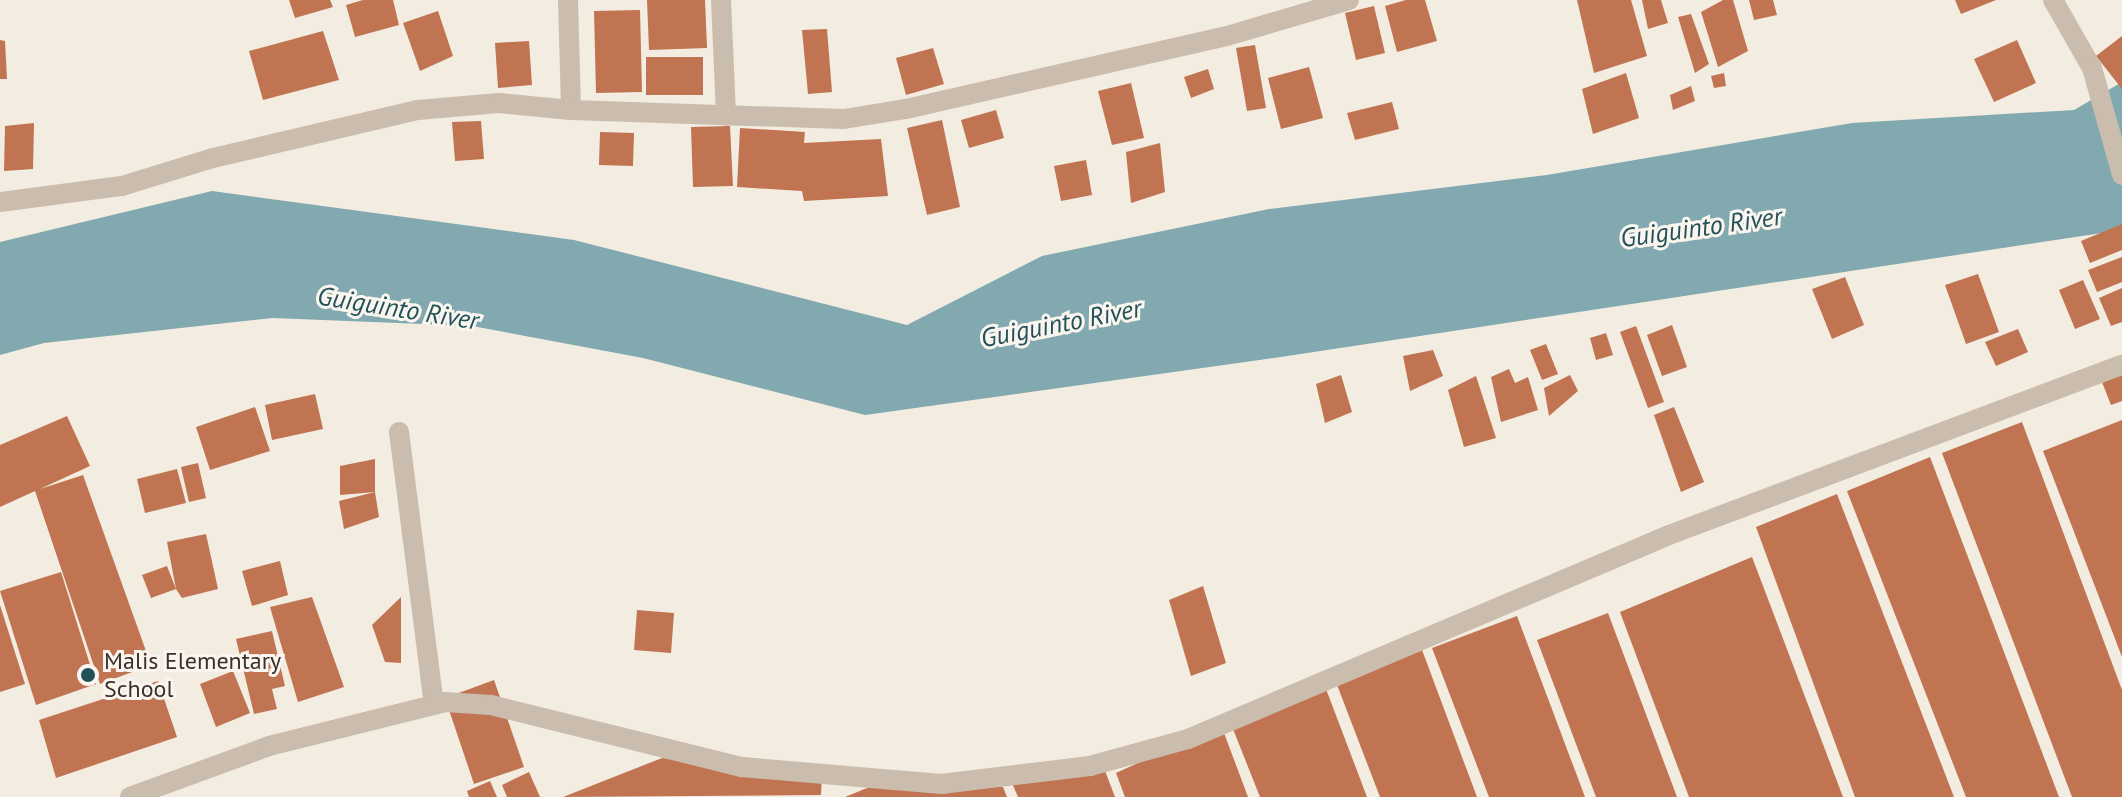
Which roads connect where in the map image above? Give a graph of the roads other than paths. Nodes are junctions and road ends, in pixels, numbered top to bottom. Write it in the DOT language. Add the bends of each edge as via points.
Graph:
graph roads {
  1 [pos="568,0"];
  2 [pos="721,0"];
  3 [pos="2053,0"];
  4 [pos="1337,1"];
  5 [pos="571,110"];
  6 [pos="726,116"];
  7 [pos="2122,175"];
  8 [pos="0,202"];
  9 [pos="2122,365"];
  10 [pos="399,432"];
  11 [pos="434,705"];
  12 [pos="130,797"];
  1 -- 5 [label="street"];
  2 -- 6 [label="street"];
  3 -- 7 [label="street" via="2092,68"];
  4 -- 6 [label="street" via="1227,36 906,109 844,119"];
  5 -- 6 [label="street"];
  5 -- 8 [label="street" via="499,103 418,110 213,158 122,186"];
  9 -- 11 [label="street" via="1669,535 1188,739 1090,766 941,784 742,767 491,705"];
  10 -- 11 [label="street"];
  11 -- 12 [label="street" via="269,746"];
}
